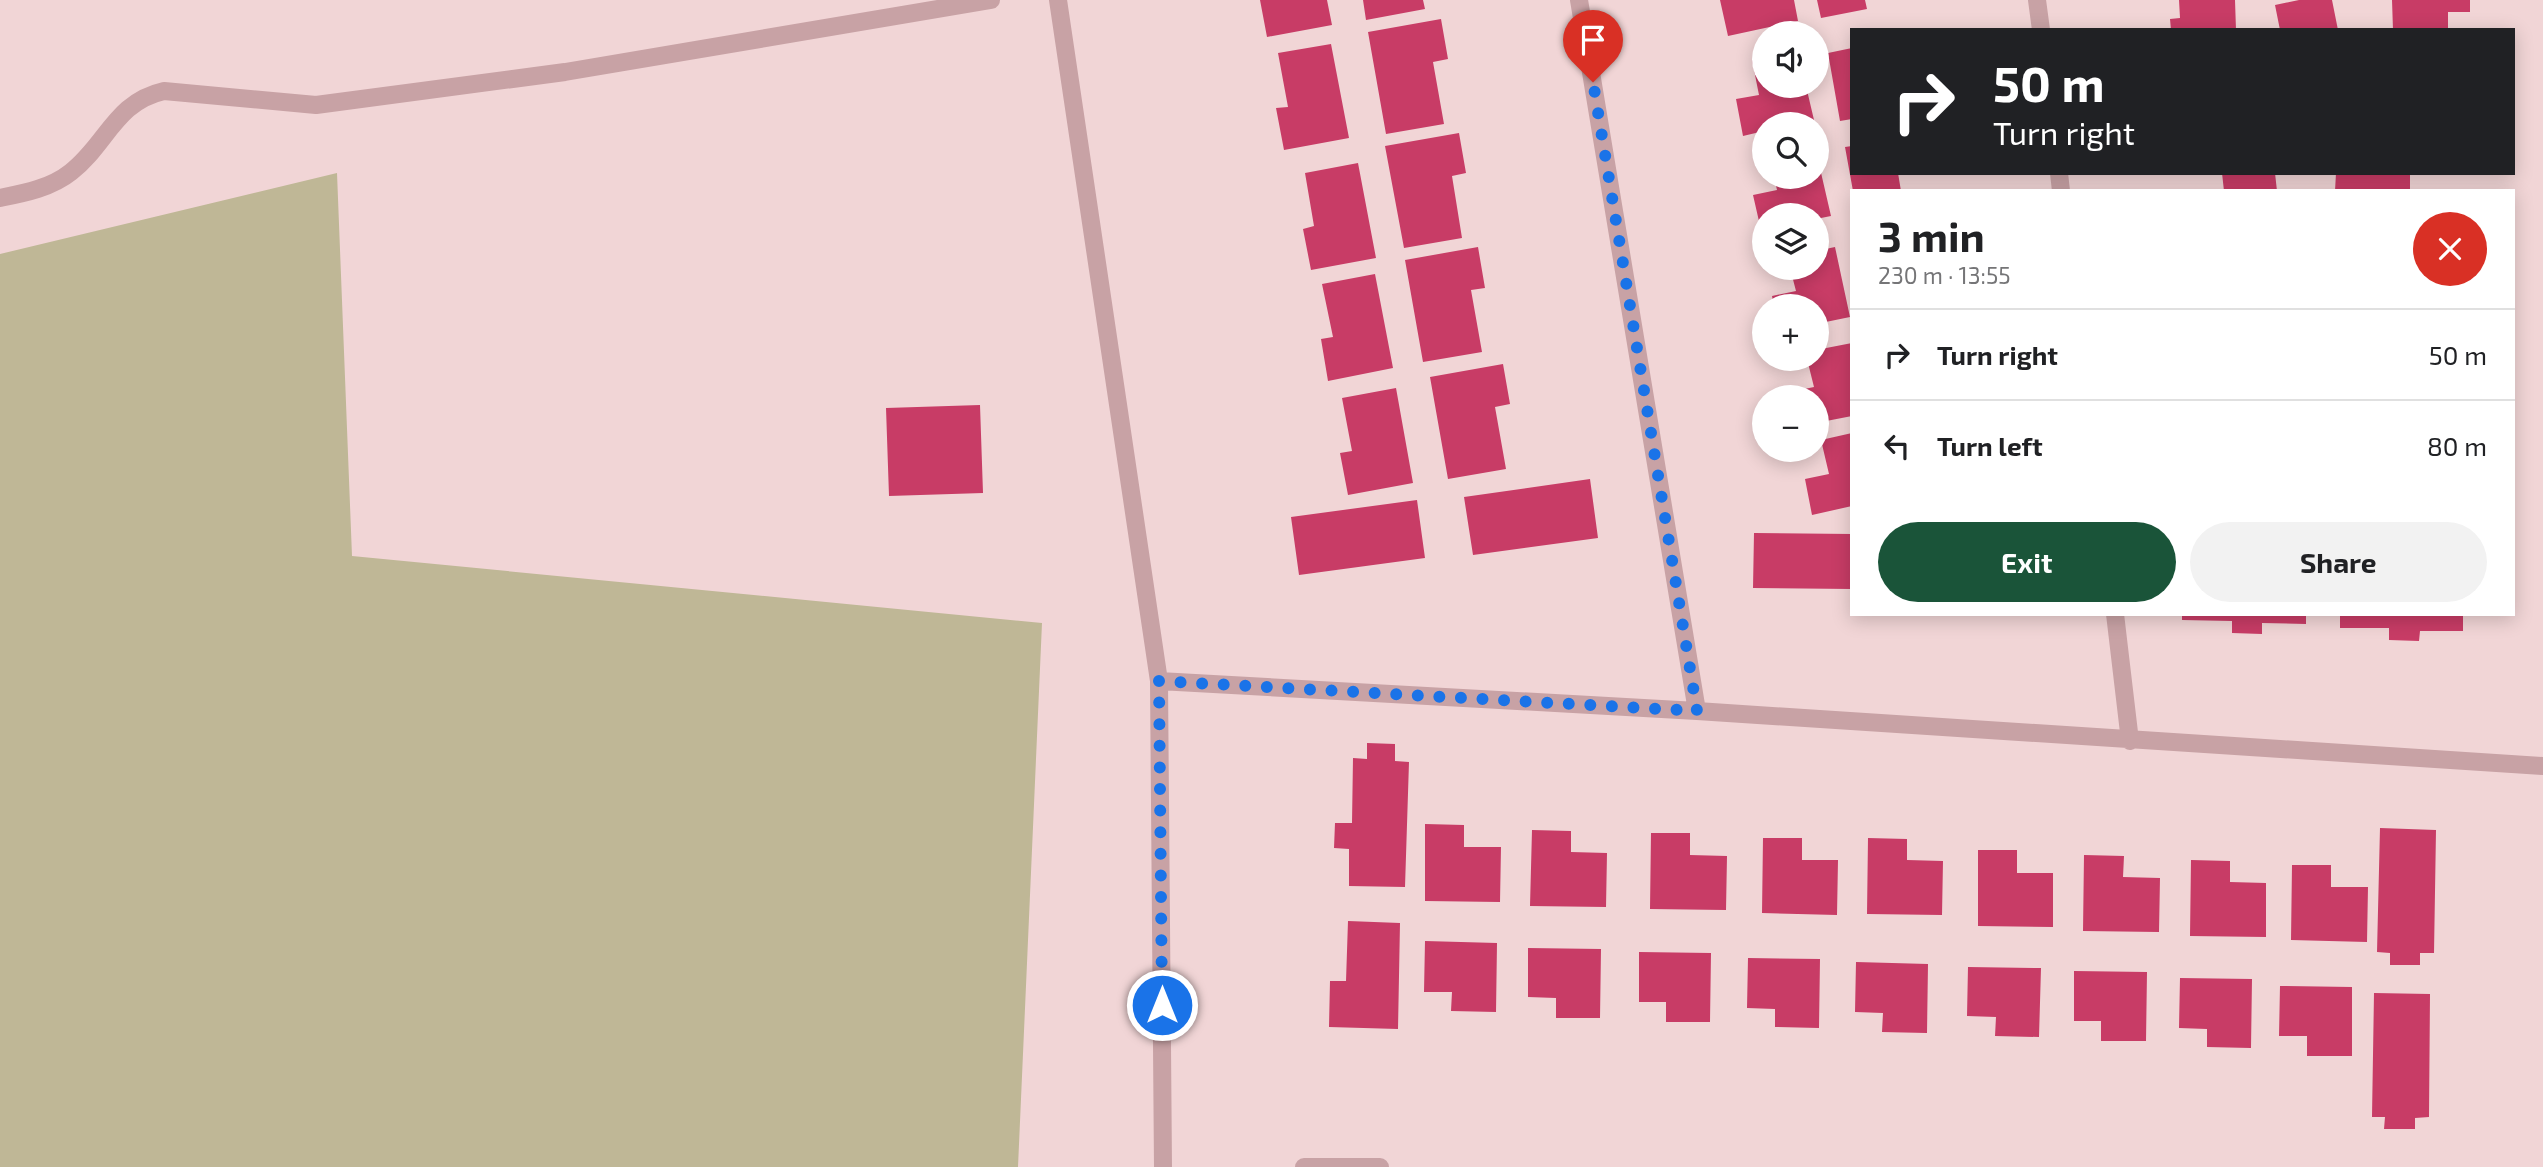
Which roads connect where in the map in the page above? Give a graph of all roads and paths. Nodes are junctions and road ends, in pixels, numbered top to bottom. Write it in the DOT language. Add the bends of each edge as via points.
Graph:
graph roads {
  1 [pos="991,0"];
  2 [pos="1058,0"];
  3 [pos="1579,0"];
  4 [pos="2037,0"];
  5 [pos="2041,28"];
  6 [pos="0,198"];
  7 [pos="2115,616"];
  8 [pos="1159,681"];
  9 [pos="1697,711"];
  10 [pos="2130,741"];
  11 [pos="2543,766"];
  12 [pos="1163,1167"];
  13 [pos="1304,1167"];
  14 [pos="1380,1167"];
  1 -- 6 [label="street" via="565,72 316,105 164,91 132,104 73,171 55,182"];
  2 -- 8 [label="street"];
  3 -- 9 [label="street"];
  4 -- 5 [label="street"];
  7 -- 10 [label="street"];
  8 -- 9 [label="street"];
  8 -- 12 [label="street"];
  9 -- 10 [label="street"];
  10 -- 11 [label="street"];
  13 -- 14 [label="street"];
}
